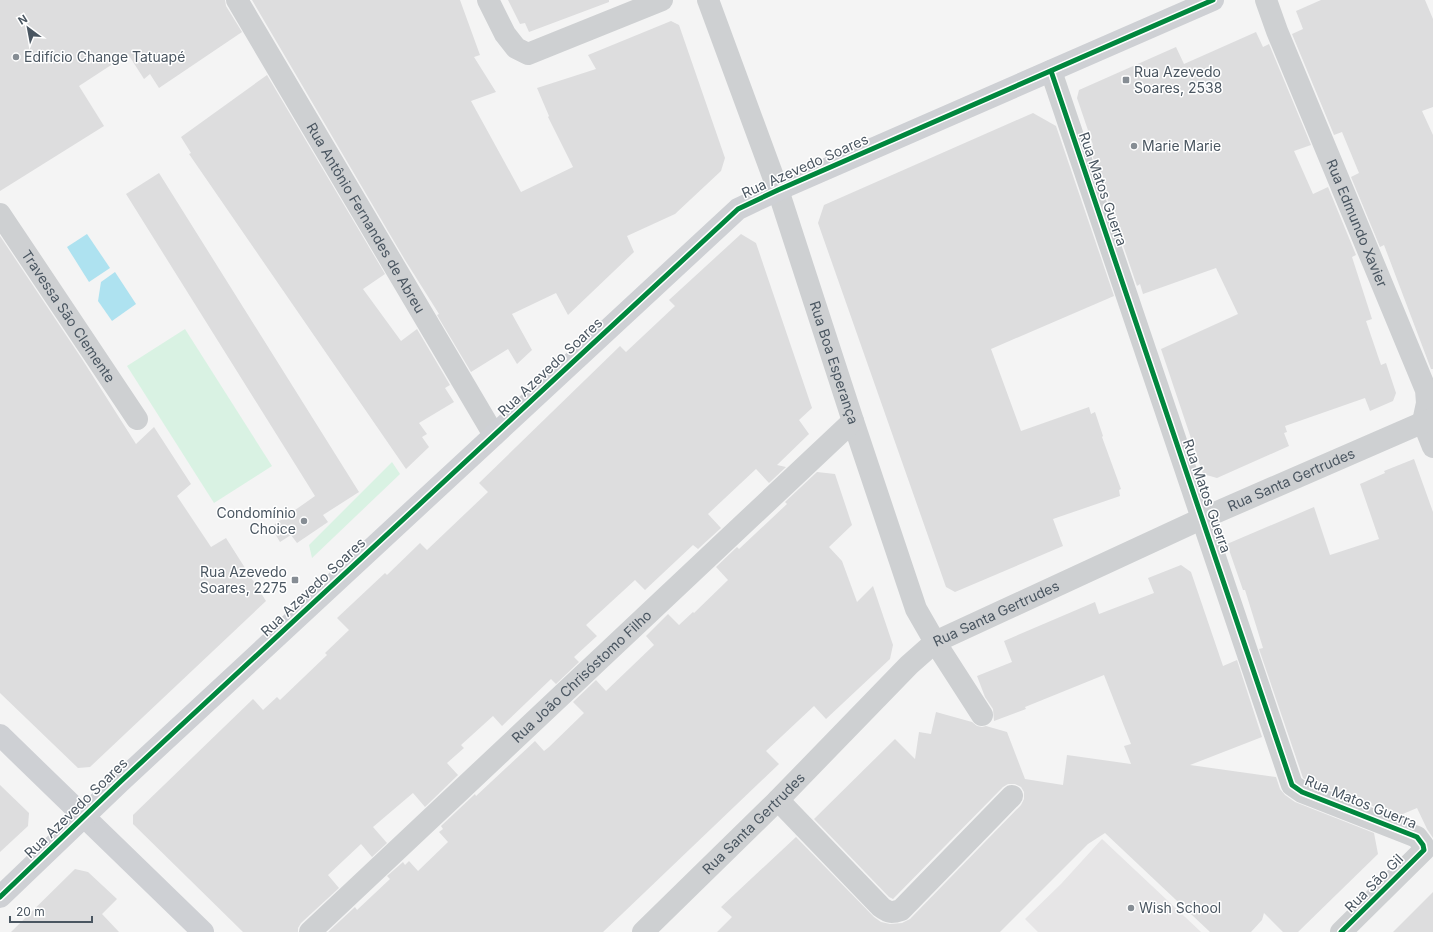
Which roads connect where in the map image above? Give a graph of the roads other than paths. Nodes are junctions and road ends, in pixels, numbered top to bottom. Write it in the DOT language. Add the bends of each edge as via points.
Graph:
graph roads {
  1 [pos="237,0"];
  2 [pos="488,0"];
  3 [pos="662,0"];
  4 [pos="708,0"];
  5 [pos="1213,0"];
  6 [pos="1266,0"];
  7 [pos="1051,71"];
  8 [pos="778,190"];
  9 [pos="0,214"];
  10 [pos="137,419"];
  11 [pos="1428,420"];
  12 [pos="853,421"];
  13 [pos="494,435"];
  14 [pos="1433,447"];
  15 [pos="1202,519"];
  16 [pos="935,642"];
  17 [pos="982,715"];
  18 [pos="0,735"];
  19 [pos="1012,796"];
  20 [pos="778,800"];
  21 [pos="84,817"];
  22 [pos="1424,850"];
  23 [pos="0,897"];
  24 [pos="203,932"];
  25 [pos="310,932"];
  26 [pos="643,932"];
  27 [pos="1341,932"];
  1 -- 13 [label="street, Rua Antônio Fernandes de Abreu"];
  2 -- 3 [label="street" via="505,34 516,48 528,54"];
  4 -- 8 [label="street, Rua Boa Esperança"];
  5 -- 7 [label="street, Rua Azevedo Soares"];
  6 -- 11 [label="street, Rua Edmundo Xavier" via="1426,390"];
  7 -- 8 [label="street, Rua Azevedo Soares"];
  7 -- 15 [label="street, Rua Matos Guerra"];
  8 -- 12 [label="street, Rua Boa Esperança"];
  8 -- 13 [label="street, Rua Azevedo Soares" via="738,209"];
  9 -- 10 [label="street, Travessa São Clemente"];
  11 -- 14 [label="street"];
  11 -- 15 [label="street, Rua Santa Gertrudes"];
  12 -- 16 [label="street, Rua Boa Esperança" via="916,609"];
  12 -- 25 [label="street, Rua João Chrisóstomo Filho"];
  13 -- 21 [label="street, Rua Azevedo Soares"];
  15 -- 16 [label="street, Rua Santa Gertrudes"];
  15 -- 22 [label="street, Rua Matos Guerra" via="1292,786 1417,837"];
  16 -- 17 [label="street, Rua Boa Esperança"];
  16 -- 20 [label="street, Rua Santa Gertrudes" via="909,665"];
  18 -- 21 [label="street"];
  19 -- 20 [label="street" via="901,910 893,913 881,907"];
  20 -- 26 [label="street, Rua Santa Gertrudes"];
  21 -- 23 [label="street, Rua Azevedo Soares"];
  21 -- 24 [label="street"];
  22 -- 27 [label="street, Rua São Gil"];
}
